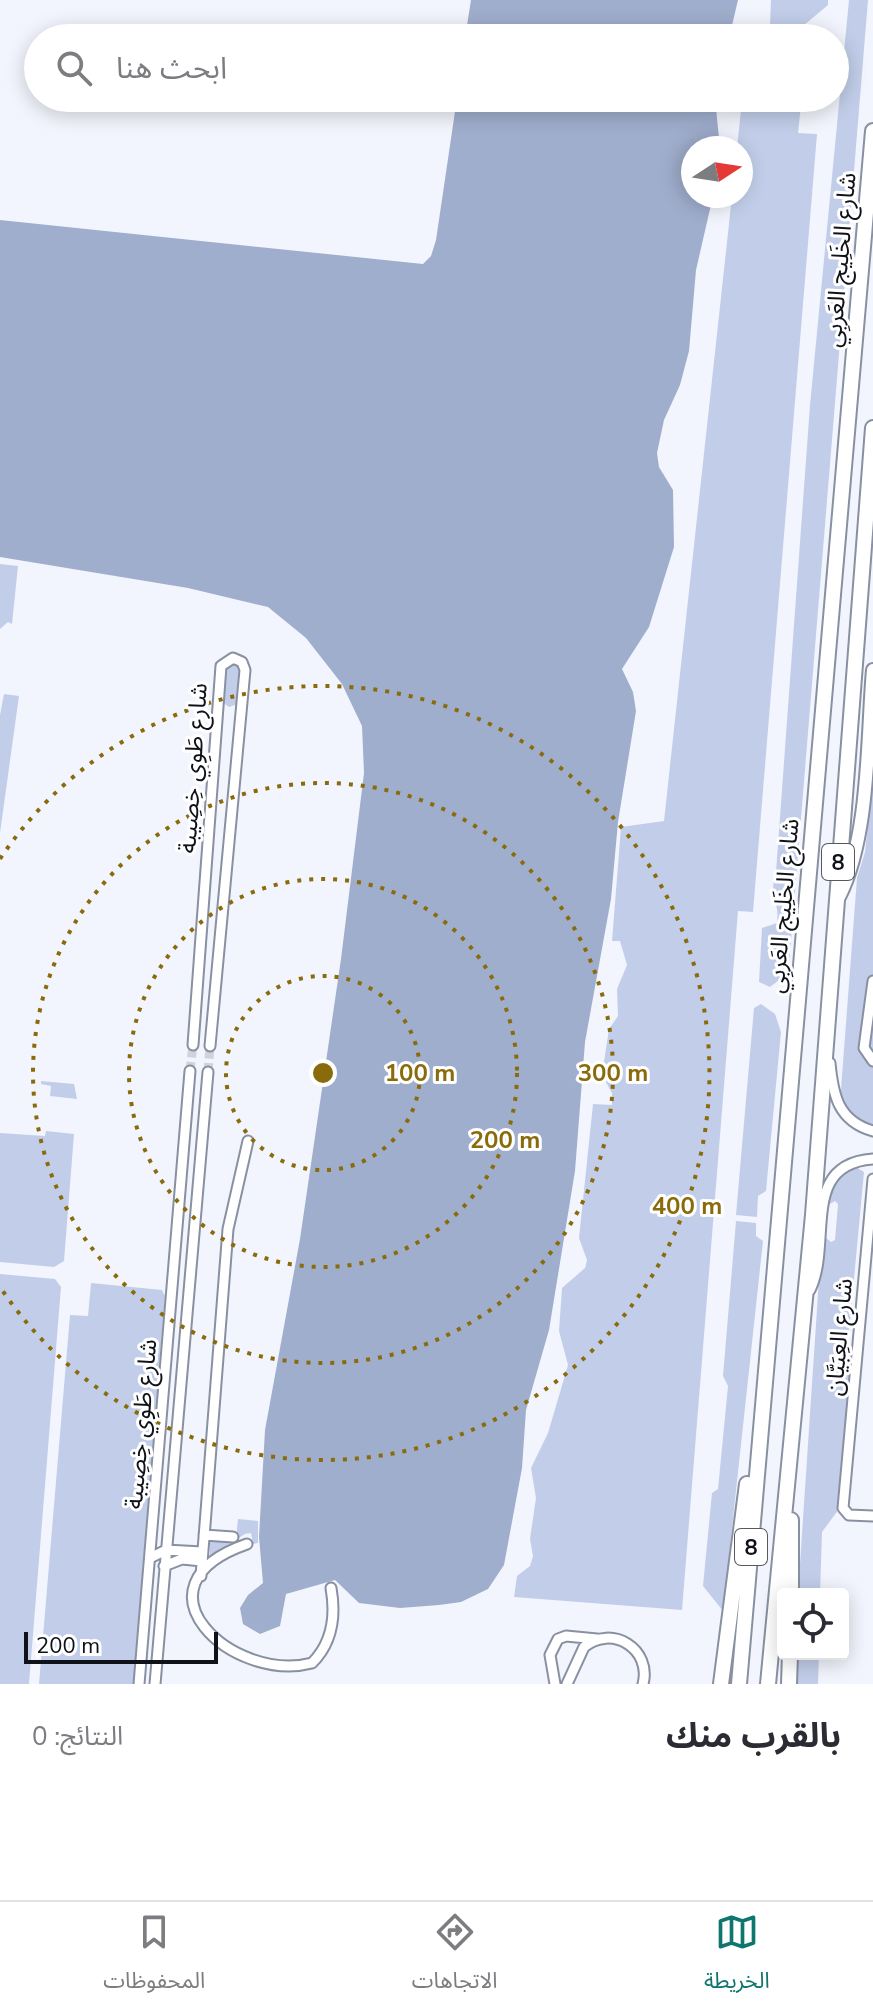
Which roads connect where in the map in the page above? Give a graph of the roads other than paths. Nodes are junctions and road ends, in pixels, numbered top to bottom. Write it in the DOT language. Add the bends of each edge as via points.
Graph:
graph roads {
  1 [pos="873,131"];
  2 [pos="873,428"];
  3 [pos="873,670"];
  4 [pos="218,716"];
  5 [pos="240,717"];
  6 [pos="835,903"];
  7 [pos="873,981"];
  8 [pos="827,1029"];
  9 [pos="193,1045"];
  10 [pos="210,1046"];
  11 [pos="873,1061"];
  12 [pos="190,1071"];
  13 [pos="208,1072"];
  14 [pos="190,1083"];
  15 [pos="207,1084"];
  16 [pos="873,1131"];
  17 [pos="248,1141"];
  18 [pos="873,1159"];
  19 [pos="852,1162"];
  20 [pos="873,1180"];
  21 [pos="806,1296"];
  22 [pos="762,1410"];
  23 [pos="788,1487"];
  24 [pos="870,1516"];
  25 [pos="204,1535"];
  26 [pos="233,1537"];
  27 [pos="247,1544"];
  28 [pos="166,1550"];
  29 [pos="202,1556"];
  30 [pos="150,1558"];
  31 [pos="164,1566"];
  32 [pos="201,1576"];
  33 [pos="331,1588"];
  34 [pos="791,1588"];
  35 [pos="198,1637"];
  36 [pos="597,1639"];
  37 [pos="790,1660"];
  38 [pos="288,1678"];
  39 [pos="139,1684"];
  40 [pos="155,1684"];
  41 [pos="555,1684"];
  42 [pos="567,1684"];
  43 [pos="643,1684"];
  44 [pos="721,1684"];
  45 [pos="739,1684"];
  46 [pos="768,1684"];
  47 [pos="789,1684"];
  1 -- 22 [label="highway, شارع الخَلِيج العَربِي / 8"];
  2 -- 6 [label="highway, 8"];
  3 -- 6 [label="main road" via="860,820 847,878"];
  4 -- 5 [label="street"];
  4 -- 5 [label="street, شارع طَوِي خِصِيبة" via="221,666 233,658 245,670"];
  4 -- 9 [label="street, شارع طَوِي خِصِيبة"];
  5 -- 10 [label="street, شارع طَوِي خِصِيبة"];
  6 -- 8 [label="highway, 8"];
  7 -- 11 [label="street" via="864,1048"];
  8 -- 16 [label="street" via="837,1103 848,1119"];
  8 -- 21 [label="highway, 8"];
  12 -- 14 [label="street, شارع طَوِي خِصِيبة"];
  13 -- 15 [label="street, شارع طَوِي خِصِيبة"];
  14 -- 15 [label="street"];
  14 -- 30 [label="street, شارع طَوِي خِصِيبة"];
  15 -- 28 [label="street, شارع طَوِي خِصِيبة"];
  17 -- 25 [label="street" via="228,1229"];
  18 -- 19 [label="street"];
  19 -- 20 [label="street, شارع العِبَيَّان" via="866,1168"];
  19 -- 21 [label="street" via="835,1172 825,1190 817,1268"];
  20 -- 24 [label="street, شارع العِبَيَّان" via="846,1496 850,1510"];
  21 -- 23 [label="highway, 8"];
  22 -- 44 [label="highway" via="751,1454"];
  22 -- 45 [label="highway, شارع الخَلِيج العَربِي / 8"];
  23 -- 34 [label="highway"];
  23 -- 46 [label="highway, 8"];
  25 -- 26 [label="street"];
  25 -- 29 [label="street"];
  27 -- 32 [label="street" via="221,1555"];
  28 -- 29 [label="street"];
  28 -- 30 [label="street"];
  28 -- 31 [label="street, شارع طَوِي خِصِيبة"];
  29 -- 31 [label="street"];
  29 -- 32 [label="street"];
  30 -- 39 [label="street, شارع طَوِي خِصِيبة"];
  31 -- 40 [label="street, شارع طَوِي خِصِيبة"];
  32 -- 35 [label="street" via="193,1606"];
  33 -- 38 [label="street" via="330,1637 315,1660"];
  36 -- 41 [label="street" via="558,1639 550,1655"];
  36 -- 42 [label="street" via="584,1647"];
  36 -- 43 [label="street" via="622,1639 637,1650 644,1663"];
  37 -- 47 [label="highway"];
}
